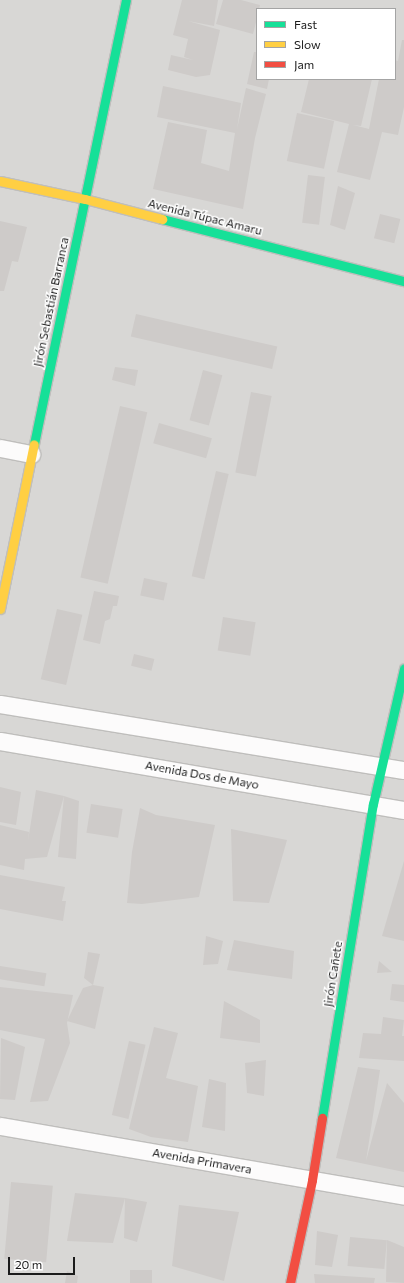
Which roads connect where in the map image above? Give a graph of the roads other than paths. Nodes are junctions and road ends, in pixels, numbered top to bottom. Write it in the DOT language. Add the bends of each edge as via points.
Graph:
graph roads {
  1 [pos="126,0"];
  2 [pos="0,181"];
  3 [pos="85,199"];
  4 [pos="404,281"];
  5 [pos="0,448"];
  6 [pos="31,454"];
  7 [pos="0,609"];
  8 [pos="404,670"];
  9 [pos="0,704"];
  10 [pos="0,741"];
  11 [pos="380,766"];
  12 [pos="404,770"];
  13 [pos="373,804"];
  14 [pos="404,810"];
  15 [pos="0,1126"];
  16 [pos="312,1180"];
  17 [pos="404,1196"];
  18 [pos="290,1283"];
  1 -- 3 [label="street, Jirón Sebastián Barranca"];
  2 -- 3 [label="street, Avenida Túpac Amaru"];
  3 -- 4 [label="street, Avenida Túpac Amaru"];
  3 -- 6 [label="street, Jirón Sebastián Barranca"];
  5 -- 6 [label="street"];
  6 -- 7 [label="street, Jirón Sebastián Barranca"];
  8 -- 11 [label="street, Jirón Cañete"];
  9 -- 11 [label="street"];
  10 -- 13 [label="street, Avenida Dos de Mayo"];
  11 -- 12 [label="street"];
  11 -- 13 [label="street, Jirón Cañete"];
  13 -- 14 [label="street, Avenida Dos de Mayo"];
  13 -- 16 [label="street, Jirón Cañete"];
  15 -- 16 [label="street, Avenida Primavera"];
  16 -- 17 [label="street, Avenida Primavera"];
  16 -- 18 [label="street, Jirón Cañete"];
}
